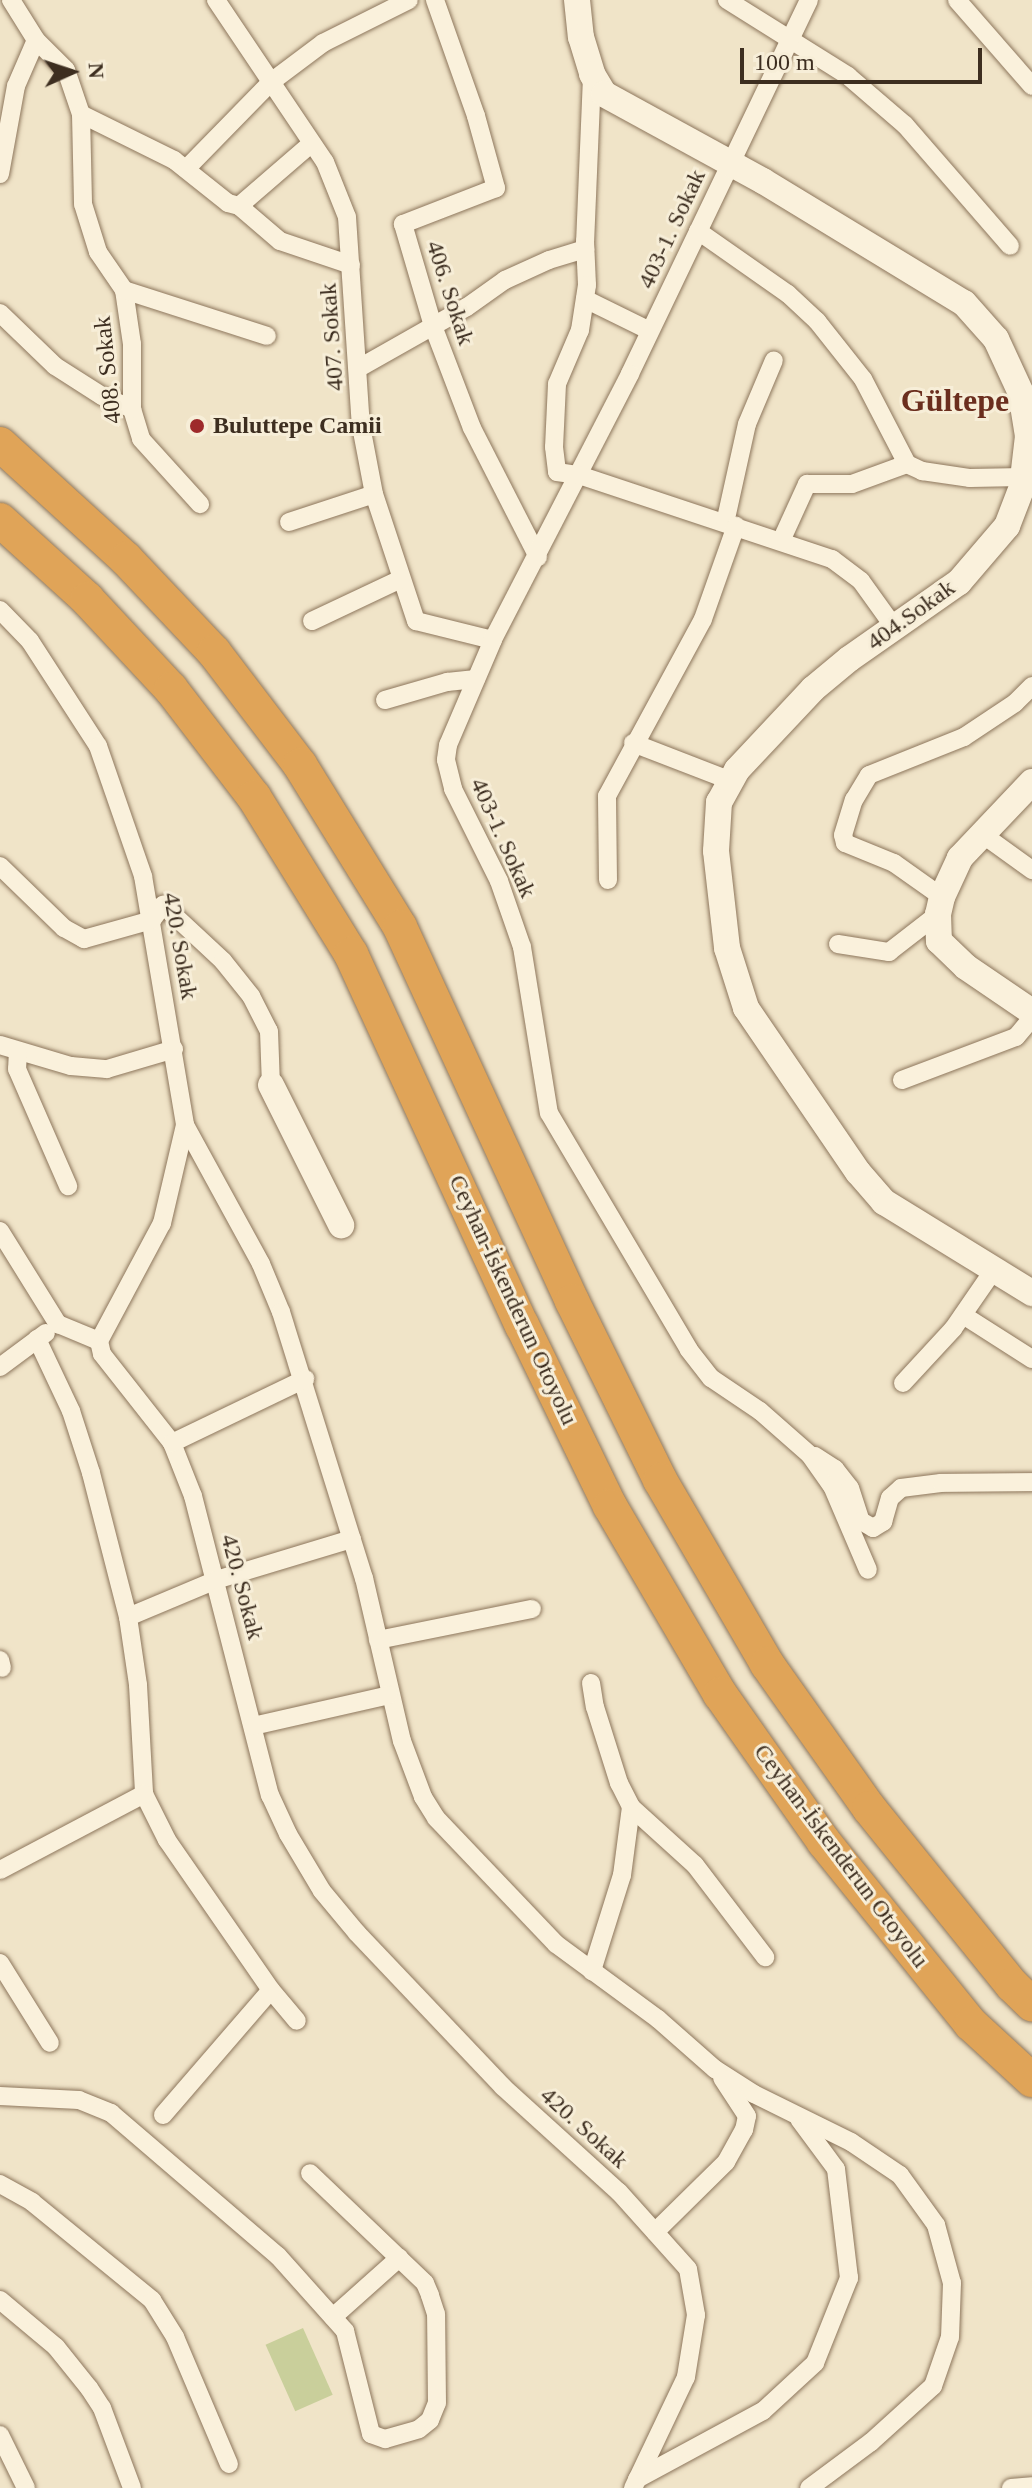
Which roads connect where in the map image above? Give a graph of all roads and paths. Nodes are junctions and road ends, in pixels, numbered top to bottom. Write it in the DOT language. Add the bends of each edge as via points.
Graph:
graph roads {
  1 [pos="216,0"];
  2 [pos="409,0"];
  3 [pos="435,0"];
  4 [pos="577,0"];
  5 [pos="727,0"];
  6 [pos="809,0"];
  7 [pos="957,0"];
  8 [pos="8,4"];
  9 [pos="791,37"];
  10 [pos="36,40"];
  11 [pos="592,74"];
  12 [pos="271,82"];
  13 [pos="1032,86"];
  14 [pos="81,114"];
  15 [pos="312,143"];
  16 [pos="2,150"];
  17 [pos="730,164"];
  18 [pos="186,169"];
  19 [pos="0,174"];
  20 [pos="239,206"];
  21 [pos="698,231"];
  22 [pos="1010,246"];
  23 [pos="585,249"];
  24 [pos="351,265"];
  25 [pos="124,290"];
  26 [pos="585,299"];
  27 [pos="0,313"];
  28 [pos="433,326"];
  29 [pos="650,331"];
  30 [pos="267,336"];
  31 [pos="774,360"];
  32 [pos="359,368"];
  33 [pos="132,409"];
  34 [pos="0,444"];
  35 [pos="907,464"];
  36 [pos="579,475"];
  37 [pos="1023,477"];
  38 [pos="374,494"];
  39 [pos="200,504"];
  40 [pos="0,520"];
  41 [pos="289,522"];
  42 [pos="730,524"];
  43 [pos="781,541"];
  44 [pos="538,557"];
  45 [pos="401,579"];
  46 [pos="0,610"];
  47 [pos="312,621"];
  48 [pos="894,627"];
  49 [pos="493,640"];
  50 [pos="476,679"];
  51 [pos="1032,686"];
  52 [pos="385,700"];
  53 [pos="633,743"];
  54 [pos="729,780"];
  55 [pos="1032,782"];
  56 [pos="982,834"];
  57 [pos="1,867"];
  58 [pos="1032,870"];
  59 [pos="608,880"];
  60 [pos="940,905"];
  61 [pos="152,920"];
  62 [pos="838,944"];
  63 [pos="1032,1015"];
  64 [pos="9,1048"];
  65 [pos="174,1049"];
  66 [pos="902,1080"];
  67 [pos="271,1085"];
  68 [pos="185,1125"];
  69 [pos="68,1186"];
  70 [pos="341,1225"];
  71 [pos="0,1231"];
  72 [pos="993,1271"];
  73 [pos="1032,1293"];
  74 [pos="963,1315"];
  75 [pos="58,1324"];
  76 [pos="1032,1335"];
  77 [pos="37,1339"];
  78 [pos="99,1341"];
  79 [pos="1026,1355"];
  80 [pos="3,1358"];
  81 [pos="305,1379"];
  82 [pos="903,1383"];
  83 [pos="172,1443"];
  84 [pos="810,1455"];
  85 [pos="1032,1482"];
  86 [pos="352,1539"];
  87 [pos="868,1570"];
  88 [pos="216,1580"];
  89 [pos="532,1609"];
  90 [pos="128,1617"];
  91 [pos="378,1640"];
  92 [pos="591,1683"];
  93 [pos="389,1695"];
  94 [pos="253,1726"];
  95 [pos="144,1794"];
  96 [pos="631,1807"];
  97 [pos="0,1870"];
  98 [pos="765,1957"];
  99 [pos="0,1963"];
  100 [pos="592,1971"];
  101 [pos="271,1990"];
  102 [pos="1032,2004"];
  103 [pos="297,2021"];
  104 [pos="50,2043"];
  105 [pos="715,2069"];
  106 [pos="1032,2080"];
  107 [pos="0,2096"];
  108 [pos="795,2114"];
  109 [pos="163,2115"];
  110 [pos="310,2173"];
  111 [pos="0,2184"];
  112 [pos="655,2232"];
  113 [pos="399,2258"];
  114 [pos="0,2300"];
  115 [pos="333,2317"];
  116 [pos="0,2435"];
  117 [pos="229,2464"];
  118 [pos="635,2483"];
  119 [pos="1032,2486"];
  120 [pos="26,2488"];
  121 [pos="132,2488"];
  122 [pos="809,2488"];
  123 [pos="1011,2488"];
  1 -- 12 [label="street, 407. Sokak"];
  2 -- 12 [label="street" via="323,43"];
  3 -- 28 [label="street, 406. Sokak" via="496,188 403,224"];
  4 -- 11 [label="street, 404.Sokak"];
  5 -- 9 [label="street"];
  6 -- 9 [label="street, 403-1. Sokak"];
  7 -- 13 [label="street"];
  8 -- 10 [label="street, 408. Sokak"];
  9 -- 17 [label="street, 403-1. Sokak"];
  9 -- 22 [label="street" via="905,125"];
  10 -- 14 [label="street, 408. Sokak" via="66,70"];
  10 -- 16 [label="street" via="16,86"];
  11 -- 17 [label="street, 404.Sokak" via="604,94"];
  11 -- 23 [label="street"];
  12 -- 15 [label="street, 407. Sokak"];
  12 -- 18 [label="street"];
  14 -- 18 [label="street"];
  14 -- 25 [label="street, 408. Sokak" via="83,204 98,252"];
  15 -- 20 [label="street"];
  15 -- 24 [label="street, 407. Sokak" via="347,217"];
  16 -- 19 [label="street"];
  17 -- 21 [label="street, 403-1. Sokak"];
  17 -- 37 [label="street, 404.Sokak" via="964,303 996,339 1021,393 1028,436"];
  18 -- 20 [label="street"];
  20 -- 24 [label="street" via="280,241"];
  21 -- 29 [label="street, 403-1. Sokak"];
  21 -- 35 [label="street" via="788,294 817,321 863,379"];
  23 -- 26 [label="street"];
  23 -- 28 [label="street" via="505,280"];
  24 -- 32 [label="street, 407. Sokak"];
  25 -- 30 [label="street"];
  25 -- 33 [label="street, 408. Sokak" via="132,344"];
  26 -- 29 [label="street"];
  26 -- 36 [label="street" via="580,330 557,384 555,410 557,472"];
  27 -- 33 [label="street" via="55,366"];
  28 -- 32 [label="street"];
  28 -- 44 [label="street, 406. Sokak" via="472,428"];
  29 -- 36 [label="street, 403-1. Sokak"];
  31 -- 42 [label="street" via="747,424"];
  32 -- 38 [label="street, 407. Sokak" via="361,426"];
  33 -- 39 [label="street, 408. Sokak" via="141,439"];
  34 -- 102 [label="highway" via="126,559 214,652 300,765 400,927 660,1480 759,1651 869,1808"];
  35 -- 37 [label="street" via="970,478"];
  35 -- 43 [label="street" via="852,484 807,484"];
  36 -- 42 [label="street"];
  36 -- 44 [label="street, 403-1. Sokak"];
  37 -- 48 [label="street, 404.Sokak" via="1007,526 998,537 959,582"];
  38 -- 41 [label="street"];
  38 -- 45 [label="street, 407. Sokak"];
  40 -- 106 [label="highway, Ceyhan-İskenderun Otoyolu" via="87,599 171,689 254,797 351,954 610,1506 720,1694 824,1842 971,2024"];
  42 -- 43 [label="street"];
  42 -- 53 [label="street" via="703,619"];
  43 -- 48 [label="street" via="849,569"];
  44 -- 49 [label="street, 403-1. Sokak"];
  45 -- 47 [label="street"];
  45 -- 49 [label="street, 407. Sokak" via="416,621"];
  46 -- 61 [label="street, 420. Sokak" via="30,641 98,746 143,876"];
  48 -- 54 [label="street, 404.Sokak" via="813,689"];
  49 -- 50 [label="street, 403-1. Sokak"];
  50 -- 52 [label="street"];
  50 -- 84 [label="street, 403-1. Sokak" via="446,760 453,789 499,881 522,947 549,1113 689,1350 711,1378 760,1411"];
  51 -- 60 [label="street" via="964,737 869,775 854,800 845,843 894,863"];
  53 -- 54 [label="street"];
  53 -- 59 [label="street" via="607,796"];
  54 -- 72 [label="street, 404.Sokak" via="719,802 716,851 727,948 746,1008 884,1202"];
  55 -- 56 [label="street"];
  56 -- 58 [label="street"];
  56 -- 60 [label="street" via="960,858"];
  57 -- 61 [label="street" via="64,928 84,939"];
  60 -- 62 [label="street" via="889,952"];
  60 -- 63 [label="street" via="939,941"];
  61 -- 65 [label="street, 420. Sokak"];
  61 -- 67 [label="street" via="163,905 223,961 251,996 269,1031"];
  63 -- 66 [label="street" via="1016,1037"];
  64 -- 65 [label="street" via="71,1066 107,1069"];
  64 -- 69 [label="street"];
  65 -- 68 [label="street, 420. Sokak"];
  67 -- 70 [label="street"];
  68 -- 78 [label="street, 420. Sokak" via="162,1223"];
  68 -- 81 [label="street" via="261,1264"];
  71 -- 75 [label="street"];
  72 -- 73 [label="street, 404.Sokak"];
  72 -- 74 [label="street"];
  74 -- 79 [label="street"];
  74 -- 82 [label="street"];
  75 -- 77 [label="street"];
  75 -- 78 [label="street"];
  76 -- 79 [label="street"];
  77 -- 80 [label="street"];
  77 -- 90 [label="street" via="71,1411"];
  78 -- 83 [label="street, 420. Sokak" via="102,1354"];
  81 -- 83 [label="street"];
  81 -- 86 [label="street"];
  83 -- 88 [label="street, 420. Sokak"];
  84 -- 85 [label="street" via="835,1469 850,1488 861,1521 873,1528 883,1522 890,1498 901,1488"];
  84 -- 87 [label="street, 403-1. Sokak" via="832,1486"];
  86 -- 88 [label="street"];
  86 -- 91 [label="street"];
  88 -- 90 [label="street"];
  88 -- 94 [label="street, 420. Sokak"];
  89 -- 91 [label="street"];
  90 -- 95 [label="street"];
  91 -- 93 [label="street"];
  92 -- 96 [label="street" via="619,1783"];
  93 -- 94 [label="street"];
  93 -- 100 [label="street" via="423,1797 436,1818 556,1944"];
  94 -- 112 [label="street, 420. Sokak" via="270,1795 322,1891 503,2087 619,2192"];
  95 -- 97 [label="street"];
  95 -- 101 [label="street" via="167,1840"];
  96 -- 98 [label="street" via="695,1865"];
  96 -- 100 [label="street" via="622,1875"];
  99 -- 104 [label="street"];
  100 -- 105 [label="street"];
  101 -- 103 [label="street"];
  101 -- 109 [label="street"];
  105 -- 108 [label="street"];
  105 -- 112 [label="street" via="747,2116 744,2130 726,2162"];
  107 -- 115 [label="street" via="79,2100 111,2113 278,2256"];
  108 -- 118 [label="street" via="836,2169 849,2278 815,2363 763,2411"];
  108 -- 122 [label="street" via="900,2175 936,2225 952,2283 950,2337 933,2386"];
  110 -- 113 [label="street"];
  111 -- 117 [label="street" via="32,2202 152,2300 175,2337"];
  112 -- 118 [label="street, 420. Sokak" via="688,2269 696,2315 686,2377"];
  113 -- 115 [label="street"];
  113 -- 115 [label="street" via="425,2283 436,2314 437,2403 426,2425 385,2439 371,2434 345,2331"];
  114 -- 121 [label="street" via="56,2347 89,2388 102,2408"];
  116 -- 120 [label="street"];
  119 -- 123 [label="street"];
}
